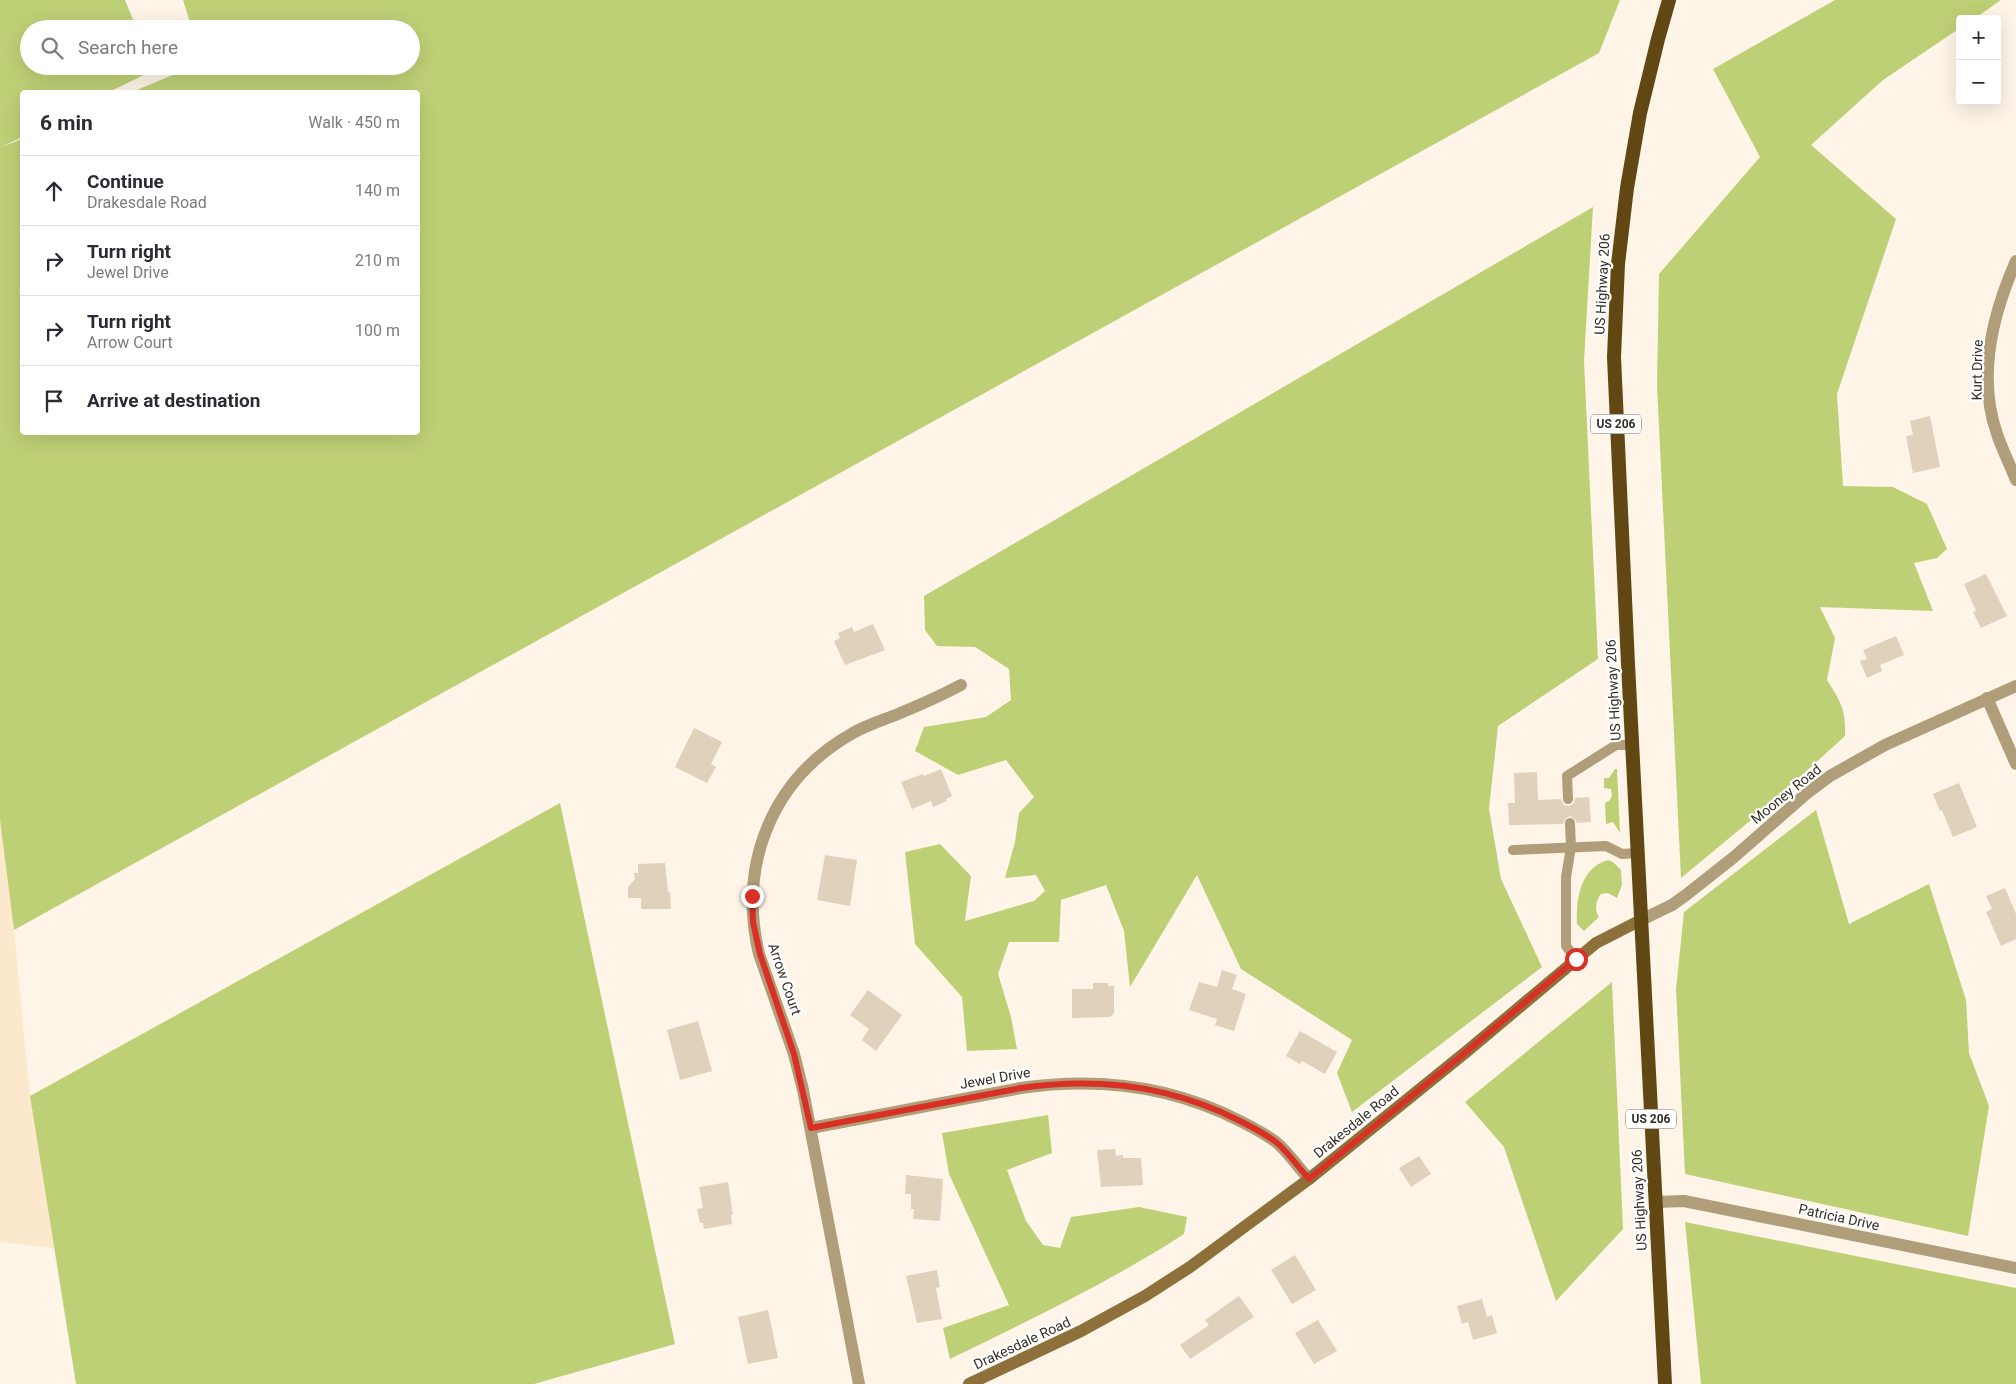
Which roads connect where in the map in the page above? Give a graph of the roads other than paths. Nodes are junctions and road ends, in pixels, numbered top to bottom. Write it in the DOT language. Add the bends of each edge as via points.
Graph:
graph roads {
  1 [pos="1670,0"];
  2 [pos="2016,261"];
  3 [pos="2016,480"];
  4 [pos="961,685"];
  5 [pos="2016,686"];
  6 [pos="1988,698"];
  7 [pos="1632,745"];
  8 [pos="2016,764"];
  9 [pos="1568,799"];
  10 [pos="1570,823"];
  11 [pos="1571,847"];
  12 [pos="1513,850"];
  13 [pos="1638,853"];
  14 [pos="1641,920"];
  15 [pos="1576,959"];
  16 [pos="811,1128"];
  17 [pos="1309,1179"];
  18 [pos="1656,1202"];
  19 [pos="2016,1268"];
  20 [pos="858,1384"];
  21 [pos="969,1384"];
  22 [pos="1664,1384"];
  1 -- 7 [label="highway, US Highway 206 / US 206" via="1640,113 1622,226 1615,307 1614,393"];
  2 -- 3 [label="street, Kurt Drive" via="1994,321 1989,379 1996,432"];
  4 -- 16 [label="street, Arrow Court" via="854,732 826,750 787,791 764,833 752,883 754,930 794,1054"];
  5 -- 6 [label="street, Mooney Road"];
  6 -- 8 [label="street"];
  6 -- 14 [label="street, Mooney Road" via="1885,746 1830,776 1672,905"];
  7 -- 9 [label="lane" via="1616,746 1567,776"];
  7 -- 13 [label="highway, US Highway 206 / US 206"];
  10 -- 11 [label="lane"];
  11 -- 12 [label="lane"];
  11 -- 13 [label="lane" via="1606,846 1622,854"];
  11 -- 15 [label="lane" via="1566,877 1566,946"];
  13 -- 14 [label="highway, US Highway 206 / US 206"];
  14 -- 15 [label="main road, Drakesdale Road" via="1603,938"];
  14 -- 18 [label="highway, US Highway 206 / US 206"];
  15 -- 17 [label="main road, Drakesdale Road"];
  16 -- 17 [label="street, Jewel Drive" via="1021,1088 1051,1084 1107,1084 1170,1094 1223,1112 1276,1142"];
  16 -- 20 [label="street, Arrow Court"];
  17 -- 21 [label="main road, Drakesdale Road" via="1224,1243 1145,1296 1081,1331"];
  18 -- 19 [label="street, Patricia Drive" via="1684,1201"];
  18 -- 22 [label="highway, US Highway 206 / US 206"];
}
